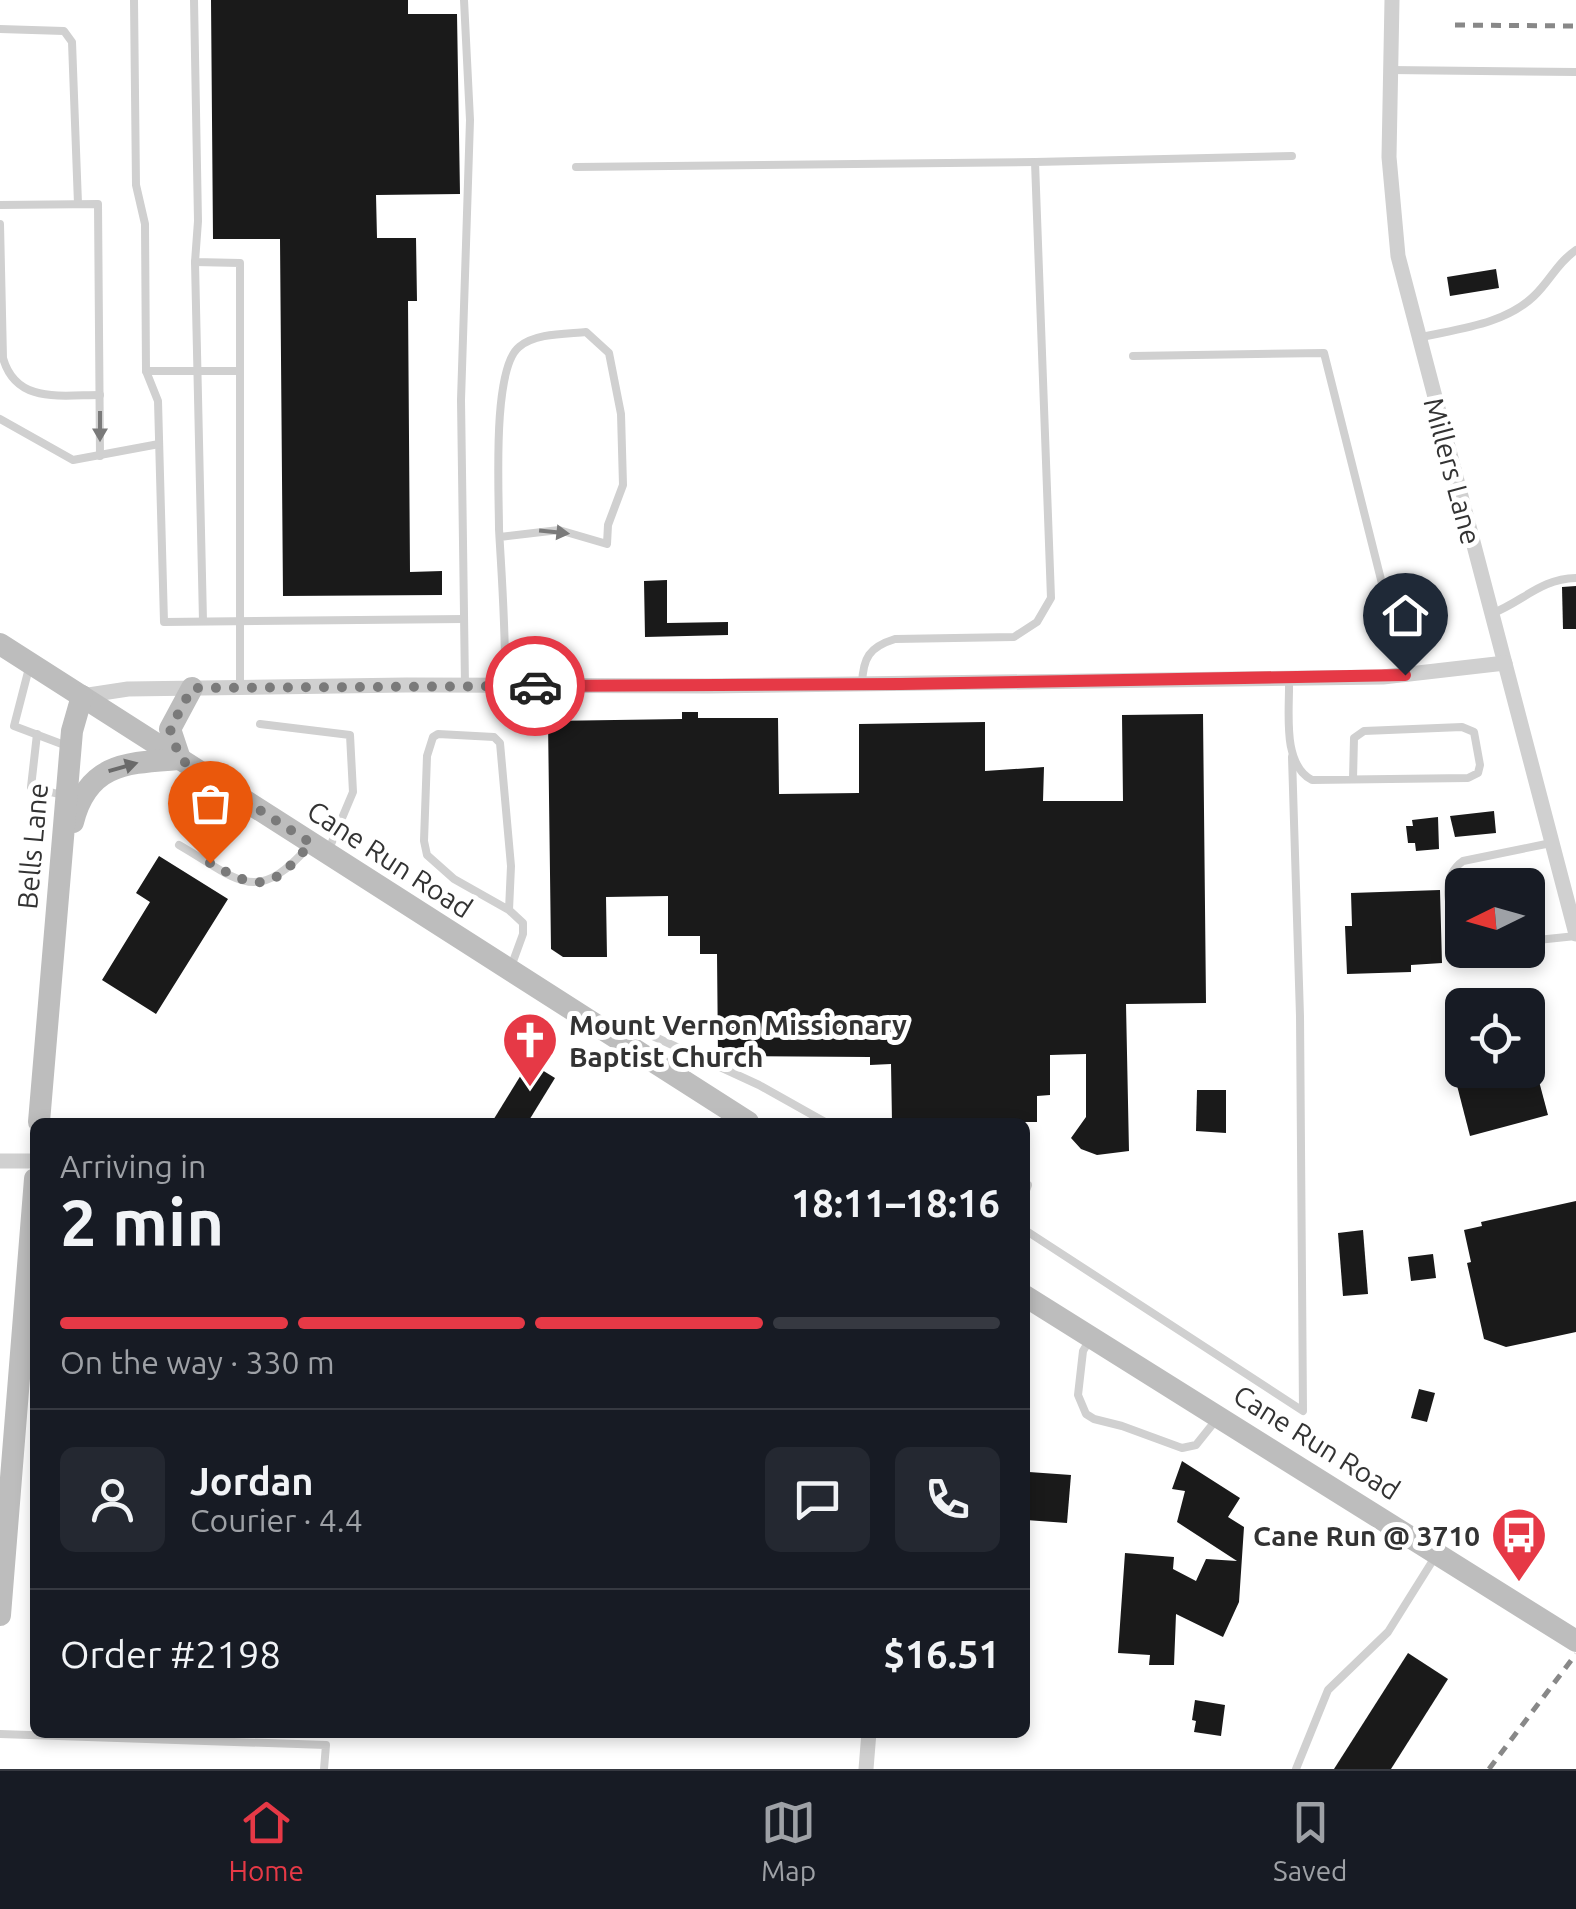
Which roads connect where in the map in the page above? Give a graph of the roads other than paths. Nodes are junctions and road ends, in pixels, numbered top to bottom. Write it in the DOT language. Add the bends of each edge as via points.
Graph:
graph roads {
  1 [pos="134,0"];
  2 [pos="194,0"];
  3 [pos="464,0"];
  4 [pos="1392,0"];
  5 [pos="0,29"];
  6 [pos="1390,70"];
  7 [pos="1576,72"];
  8 [pos="1292,156"];
  9 [pos="1035,162"];
  10 [pos="576,168"];
  11 [pos="78,204"];
  12 [pos="0,205"];
  13 [pos="0,224"];
  14 [pos="1576,250"];
  15 [pos="195,262"];
  16 [pos="1418,338"];
  17 [pos="1133,356"];
  18 [pos="146,370"];
  19 [pos="240,371"];
  20 [pos="199,372"];
  21 [pos="100,395"];
  22 [pos="0,420"];
  23 [pos="159,444"];
  24 [pos="100,456"];
  25 [pos="500,536"];
  26 [pos="1576,578"];
  27 [pos="1491,614"];
  28 [pos="464,619"];
  29 [pos="239,621"];
  30 [pos="203,622"];
  31 [pos="0,644"];
  32 [pos="1504,663"];
  33 [pos="31,664"];
  34 [pos="1405,675"];
  35 [pos="1289,678"];
  36 [pos="862,684"];
  37 [pos="465,686"];
  38 [pos="505,686"];
  39 [pos="240,687"];
  40 [pos="192,688"];
  41 [pos="82,696"];
  42 [pos="260,724"];
  43 [pos="37,734"];
  44 [pos="70,747"];
  45 [pos="1292,757"];
  46 [pos="180,759"];
  47 [pos="1353,779"];
  48 [pos="67,796"];
  49 [pos="1552,842"];
  50 [pos="180,845"];
  51 [pos="319,848"];
  52 [pos="60,868"];
  53 [pos="1454,868"];
  54 [pos="510,910"];
  55 [pos="1576,935"];
  56 [pos="1545,939"];
  57 [pos="509,971"];
  58 [pos="628,1046"];
  59 [pos="40,1118"];
  60 [pos="742,1118"];
  61 [pos="818,1118"];
  62 [pos="0,1161"];
  63 [pos="30,1161"];
  64 [pos="1030,1233"];
  65 [pos="1030,1299"];
  66 [pos="30,1303"];
  67 [pos="1091,1337"];
  68 [pos="26,1402"];
  69 [pos="1219,1417"];
  70 [pos="1437,1554"];
  71 [pos="0,1615"];
  72 [pos="1576,1640"];
  73 [pos="0,1734"];
  74 [pos="30,1734"];
  75 [pos="161,1738"];
  76 [pos="869,1738"];
  77 [pos="324,1769"];
  78 [pos="866,1769"];
  79 [pos="1296,1769"];
  1 -- 18 [label="lane"];
  2 -- 15 [label="lane"];
  3 -- 28 [label="lane" via="470,120 461,400"];
  4 -- 6 [label="street, Millers Lane"];
  5 -- 11 [label="lane" via="64,31 72,42"];
  6 -- 7 [label="lane"];
  6 -- 16 [label="street, Millers Lane" via="1390,199"];
  8 -- 9 [label="lane"];
  9 -- 10 [label="lane"];
  9 -- 36 [label="lane" via="1051,598 1037,622 1014,637 880,644 863,664"];
  11 -- 12 [label="lane"];
  11 -- 21 [label="lane" via="98,204"];
  13 -- 21 [label="lane" via="8,376 41,395"];
  14 -- 16 [label="lane" via="1512,312"];
  15 -- 19 [label="lane" via="240,262"];
  15 -- 20 [label="lane"];
  16 -- 27 [label="street, Millers Lane"];
  17 -- 34 [label="lane" via="1324,353"];
  18 -- 20 [label="lane"];
  18 -- 23 [label="lane" via="158,401"];
  19 -- 20 [label="lane"];
  19 -- 29 [label="lane"];
  20 -- 30 [label="lane"];
  21 -- 24 [label="lane, one-way"];
  22 -- 24 [label="lane" via="73,460"];
  23 -- 24 [label="lane"];
  23 -- 30 [label="lane" via="164,622"];
  25 -- 25 [label="lane, one-way" via="559,530 607,544 623,485 621,414 609,353 586,332 527,341 510,357 500,408"];
  25 -- 38 [label="lane"];
  26 -- 27 [label="lane" via="1554,579"];
  27 -- 32 [label="street, Millers Lane"];
  28 -- 29 [label="lane"];
  28 -- 37 [label="lane"];
  29 -- 30 [label="lane"];
  29 -- 39 [label="lane"];
  31 -- 33 [label="main road, Cane Run Road"];
  32 -- 34 [label="street"];
  32 -- 49 [label="street, Millers Lane"];
  33 -- 41 [label="main road, Cane Run Road"];
  33 -- 43 [label="lane" via="14,726"];
  34 -- 35 [label="street"];
  35 -- 36 [label="street"];
  35 -- 45 [label="lane"];
  36 -- 38 [label="street"];
  37 -- 38 [label="street"];
  37 -- 39 [label="street"];
  39 -- 40 [label="street"];
  40 -- 41 [label="street"];
  40 -- 46 [label="main road" via="170,729"];
  41 -- 44 [label="main road, Bells Lane"];
  41 -- 46 [label="main road, Cane Run Road"];
  42 -- 51 [label="lane" via="350,734 352,792"];
  43 -- 44 [label="lane"];
  43 -- 48 [label="lane" via="31,787"];
  44 -- 48 [label="main road, Bells Lane"];
  45 -- 47 [label="lane" via="1299,774 1312,780"];
  45 -- 64 [label="lane" via="1303,1410"];
  46 -- 51 [label="main road, Cane Run Road"];
  52 -- 46 [label="main road, one-way" via="78,799 98,777 122,764"];
  47 -- 47 [label="lane" via="1468,778 1480,765 1474,732 1364,731 1354,738"];
  48 -- 52 [label="main road, Bells Lane"];
  49 -- 53 [label="lane"];
  49 -- 55 [label="street, Millers Lane"];
  50 -- 51 [label="lane" via="256,884"];
  51 -- 57 [label="main road, Cane Run Road"];
  52 -- 59 [label="main road, Bells Lane"];
  54 -- 54 [label="lane" via="500,744 494,737 438,734 427,756 427,855"];
  54 -- 57 [label="lane" via="520,916 523,934"];
  55 -- 56 [label="lane"];
  57 -- 58 [label="main road, Cane Run Road"];
  58 -- 60 [label="main road, Cane Run Road"];
  58 -- 61 [label="lane" via="642,1031"];
  62 -- 63 [label="street"];
  65 -- 67 [label="main road, Cane Run Road"];
  66 -- 68 [label="main road"];
  67 -- 69 [label="main road, Cane Run Road"];
  67 -- 69 [label="lane" via="1078,1395 1094,1420 1182,1448 1196,1445"];
  68 -- 71 [label="main road"];
  69 -- 70 [label="main road, Cane Run Road"];
  70 -- 72 [label="main road, Cane Run Road"];
  70 -- 79 [label="lane" via="1388,1632 1328,1690"];
  73 -- 74 [label="lane"];
  75 -- 77 [label="lane" via="326,1744"];
  76 -- 78 [label="street"];
}
